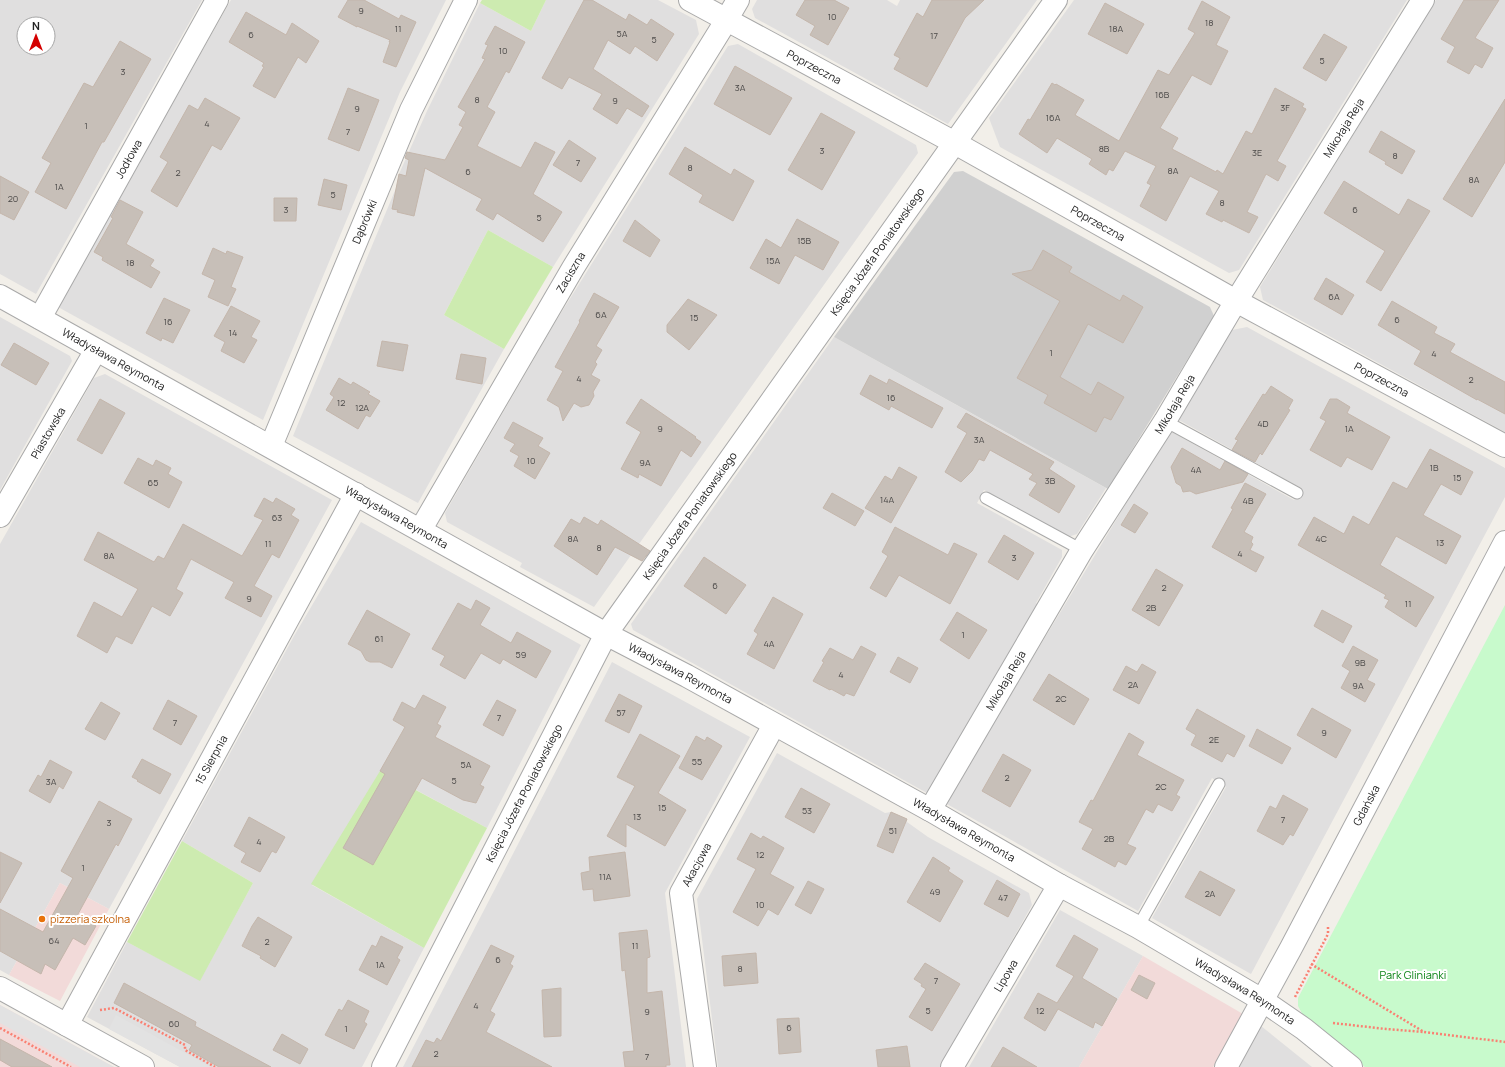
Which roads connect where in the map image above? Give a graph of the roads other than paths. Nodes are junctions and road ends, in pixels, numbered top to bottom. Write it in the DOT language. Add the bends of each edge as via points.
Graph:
graph roads {
  1 [pos="217,0"];
  2 [pos="466,0"];
  3 [pos="690,0"];
  4 [pos="738,0"];
  5 [pos="1056,0"];
  6 [pos="1423,0"];
  7 [pos="727,20"];
  8 [pos="955,143"];
  9 [pos="0,296"];
  10 [pos="1236,301"];
  11 [pos="40,318"];
  12 [pos="96,350"];
  13 [pos="1165,421"];
  14 [pos="271,446"];
  15 [pos="1505,446"];
  16 [pos="356,494"];
  17 [pos="1297,494"];
  18 [pos="986,498"];
  19 [pos="0,516"];
  20 [pos="421,529"];
  21 [pos="1505,542"];
  22 [pos="1082,550"];
  23 [pos="606,634"];
  24 [pos="774,725"];
  25 [pos="1219,784"];
  26 [pos="930,810"];
  27 [pos="1059,885"];
  28 [pos="1138,927"];
  29 [pos="0,988"];
  30 [pos="1262,1000"];
  31 [pos="70,1019"];
  32 [pos="143,1067"];
  33 [pos="383,1067"];
  34 [pos="704,1067"];
  35 [pos="952,1067"];
  36 [pos="1226,1067"];
  37 [pos="1351,1067"];
  1 -- 11 [label="street, Jodłowa"];
  2 -- 14 [label="street, Dąbrówki" via="411,110"];
  3 -- 7 [label="street, Poprzeczna"];
  4 -- 7 [label="street, Zaciszna"];
  5 -- 8 [label="street, Księcia Józefa Poniatowskiego"];
  6 -- 10 [label="street, Mikołaja Reja"];
  7 -- 8 [label="street, Poprzeczna"];
  7 -- 20 [label="street, Zaciszna" via="573,268"];
  8 -- 10 [label="street, Poprzeczna"];
  8 -- 23 [label="street, Księcia Józefa Poniatowskiego"];
  9 -- 11 [label="street, Władysława Reymonta"];
  10 -- 13 [label="street, Mikołaja Reja"];
  10 -- 15 [label="street, Poprzeczna"];
  11 -- 12 [label="street, Władysława Reymonta"];
  12 -- 14 [label="street, Władysława Reymonta"];
  12 -- 19 [label="street, Piastowska"];
  13 -- 17 [label="lane"];
  13 -- 22 [label="street, Mikołaja Reja"];
  14 -- 16 [label="street, Władysława Reymonta"];
  16 -- 20 [label="street, Władysława Reymonta"];
  16 -- 31 [label="street, 15 Sierpnia"];
  18 -- 22 [label="lane"];
  20 -- 23 [label="street, Władysława Reymonta"];
  21 -- 30 [label="street, Gdańska"];
  22 -- 26 [label="street, Mikołaja Reja"];
  23 -- 24 [label="street, Władysława Reymonta"];
  23 -- 33 [label="street, Księcia Józefa Poniatowskiego"];
  24 -- 26 [label="street, Władysława Reymonta"];
  24 -- 34 [label="street, Akacjowa" via="682,893"];
  25 -- 28 [label="lane"];
  26 -- 27 [label="street, Władysława Reymonta"];
  27 -- 28 [label="street, Władysława Reymonta"];
  27 -- 35 [label="street, Lipowa"];
  28 -- 30 [label="street, Władysława Reymonta"];
  29 -- 31 [label="street"];
  30 -- 36 [label="street, Gdańska"];
  30 -- 37 [label="street, Władysława Reymonta" via="1304,1029"];
  31 -- 32 [label="street"];
}
